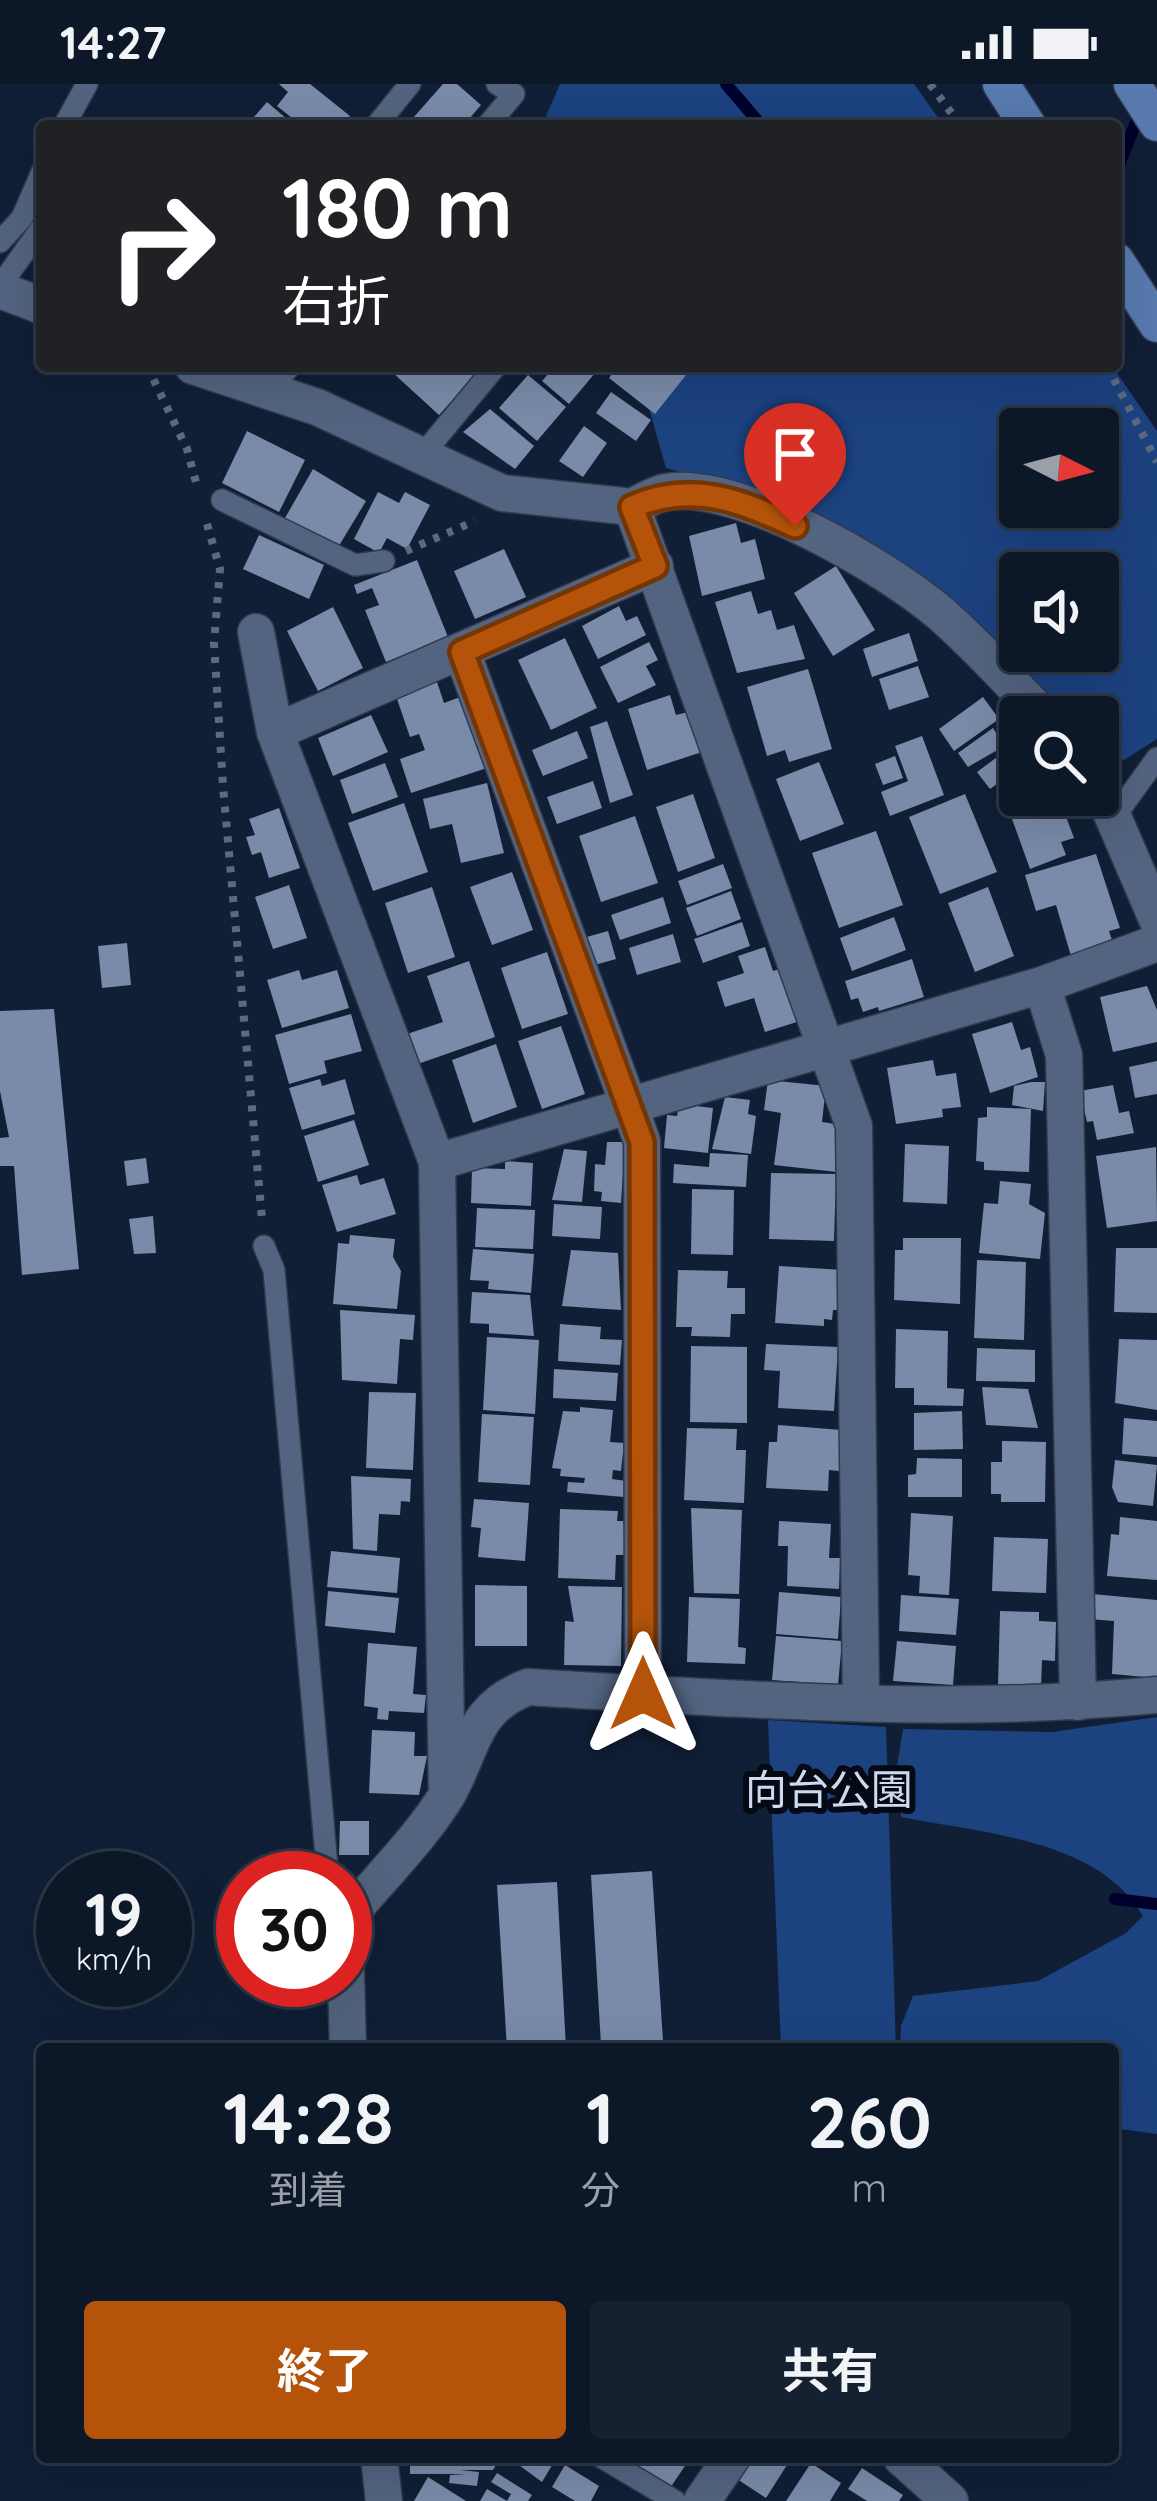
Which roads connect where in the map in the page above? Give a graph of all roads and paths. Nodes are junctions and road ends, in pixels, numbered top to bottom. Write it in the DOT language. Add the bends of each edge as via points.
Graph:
graph roads {
  1 [pos="87,84"];
  2 [pos="410,84"];
  3 [pos="497,84"];
  4 [pos="930,84"];
  5 [pos="1001,84"];
  6 [pos="1132,84"];
  7 [pos="67,120"];
  8 [pos="381,120"];
  9 [pos="492,120"];
  10 [pos="957,120"];
  11 [pos="1024,120"];
  12 [pos="1157,123"];
  13 [pos="36,186"];
  14 [pos="36,236"];
  15 [pos="0,242"];
  16 [pos="1122,270"];
  17 [pos="0,288"];
  18 [pos="36,303"];
  19 [pos="1157,324"];
  20 [pos="236,372"];
  21 [pos="491,372"];
  22 [pos="1110,372"];
  23 [pos="279,378"];
  24 [pos="419,459"];
  25 [pos="1157,462"];
  26 [pos="222,500"];
  27 [pos="497,503"];
  28 [pos="632,507"];
  29 [pos="417,545"];
  30 [pos="384,561"];
  31 [pos="655,566"];
  32 [pos="220,569"];
  33 [pos="243,622"];
  34 [pos="214,643"];
  35 [pos="462,652"];
  36 [pos="1024,696"];
  37 [pos="275,732"];
  38 [pos="1157,758"];
  39 [pos="1119,810"];
  40 [pos="1115,816"];
  41 [pos="1157,920"];
  42 [pos="1157,943"];
  43 [pos="1042,985"];
  44 [pos="827,1045"];
  45 [pos="628,1103"];
  46 [pos="437,1162"];
  47 [pos="264,1246"];
  48 [pos="643,1694"];
  49 [pos="1157,1695"];
  50 [pos="861,1701"];
  51 [pos="1078,1702"];
  52 [pos="447,1795"];
  53 [pos="326,1851"];
  54 [pos="372,1887"];
  55 [pos="347,2007"];
  56 [pos="348,2043"];
  57 [pos="380,2463"];
  58 [pos="612,2463"];
  59 [pos="728,2463"];
  60 [pos="908,2463"];
  61 [pos="384,2501"];
  62 [pos="675,2501"];
  63 [pos="701,2501"];
  64 [pos="950,2501"];
  1 -- 7 [label="lane"];
  2 -- 8 [label="lane"];
  3 -- 9 [label="lane" via="514,94"];
  4 -- 10 [label="path"];
  5 -- 11 [label="main road"];
  6 -- 12 [label="main road"];
  13 -- 15 [label="lane"];
  14 -- 17 [label="lane"];
  16 -- 19 [label="main road"];
  17 -- 18 [label="street"];
  20 -- 23 [label="street"];
  21 -- 24 [label="lane"];
  22 -- 25 [label="path"];
  23 -- 24 [label="street" via="317,407"];
  24 -- 27 [label="street"];
  26 -- 30 [label="lane" via="355,565"];
  27 -- 28 [label="street"];
  27 -- 29 [label="path"];
  28 -- 31 [label="street"];
  28 -- 36 [label="street" via="665,492 710,495 856,554 938,612"];
  31 -- 35 [label="street"];
  31 -- 44 [label="street"];
  32 -- 33 [label="path"];
  33 -- 37 [label="street"];
  34 -- 47 [label="path"];
  35 -- 37 [label="street"];
  35 -- 45 [label="street"];
  37 -- 46 [label="street"];
  38 -- 39 [label="lane"];
  40 -- 41 [label="street"];
  42 -- 43 [label="street"];
  43 -- 44 [label="street"];
  43 -- 51 [label="street" via="1064,1055"];
  44 -- 45 [label="street"];
  44 -- 50 [label="street" via="854,1126"];
  45 -- 46 [label="street"];
  45 -- 48 [label="street" via="642,1142"];
  46 -- 52 [label="street"];
  47 -- 53 [label="lane" via="274,1270"];
  48 -- 50 [label="street"];
  48 -- 52 [label="street" via="527,1687 499,1698 472,1735"];
  49 -- 51 [label="street"];
  50 -- 51 [label="street"];
  52 -- 54 [label="street"];
  55 -- 56 [label="street"];
  57 -- 61 [label="street"];
  58 -- 62 [label="lane"];
  59 -- 63 [label="street"];
  60 -- 64 [label="street"];
}
